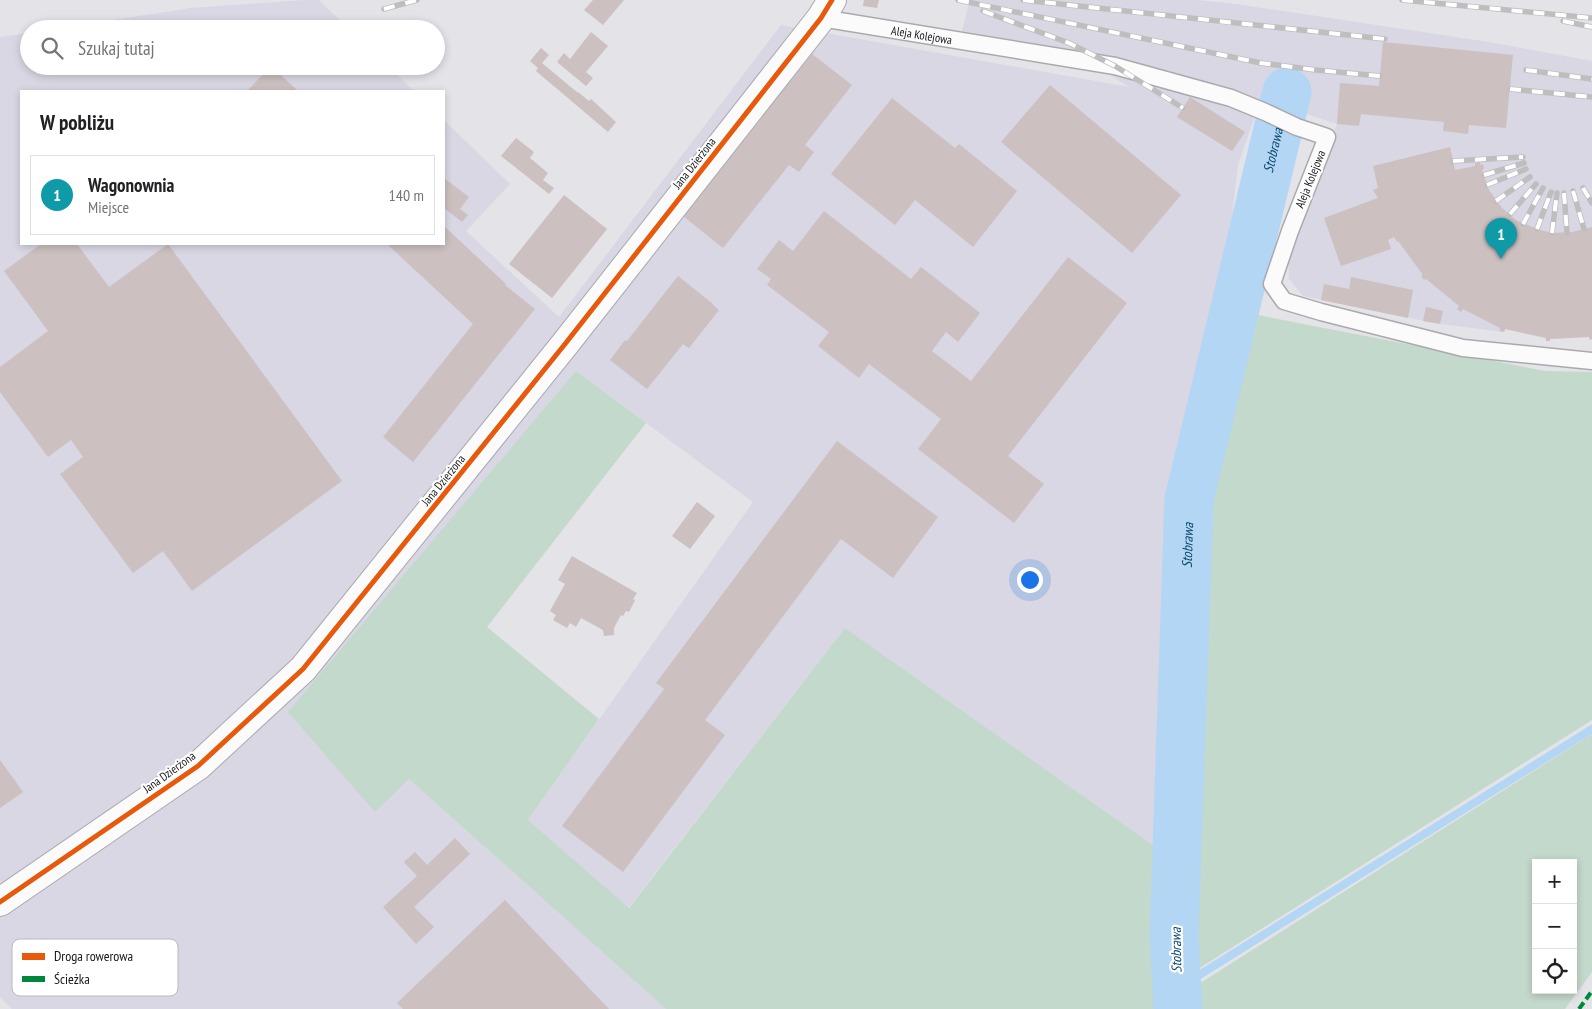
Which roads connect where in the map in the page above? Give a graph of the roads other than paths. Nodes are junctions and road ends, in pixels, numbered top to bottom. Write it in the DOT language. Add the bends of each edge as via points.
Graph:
graph roads {
  1 [pos="826,9"];
  2 [pos="1592,361"];
  3 [pos="0,902"];
  1 -- 2 [label="lane, Aleja Kolejowa" via="1115,66 1231,98 1297,128 1327,137 1272,284 1284,301 1463,348"];
  1 -- 3 [label="street, Jana Dzierżona" via="565,344 303,669 198,766"];
}
